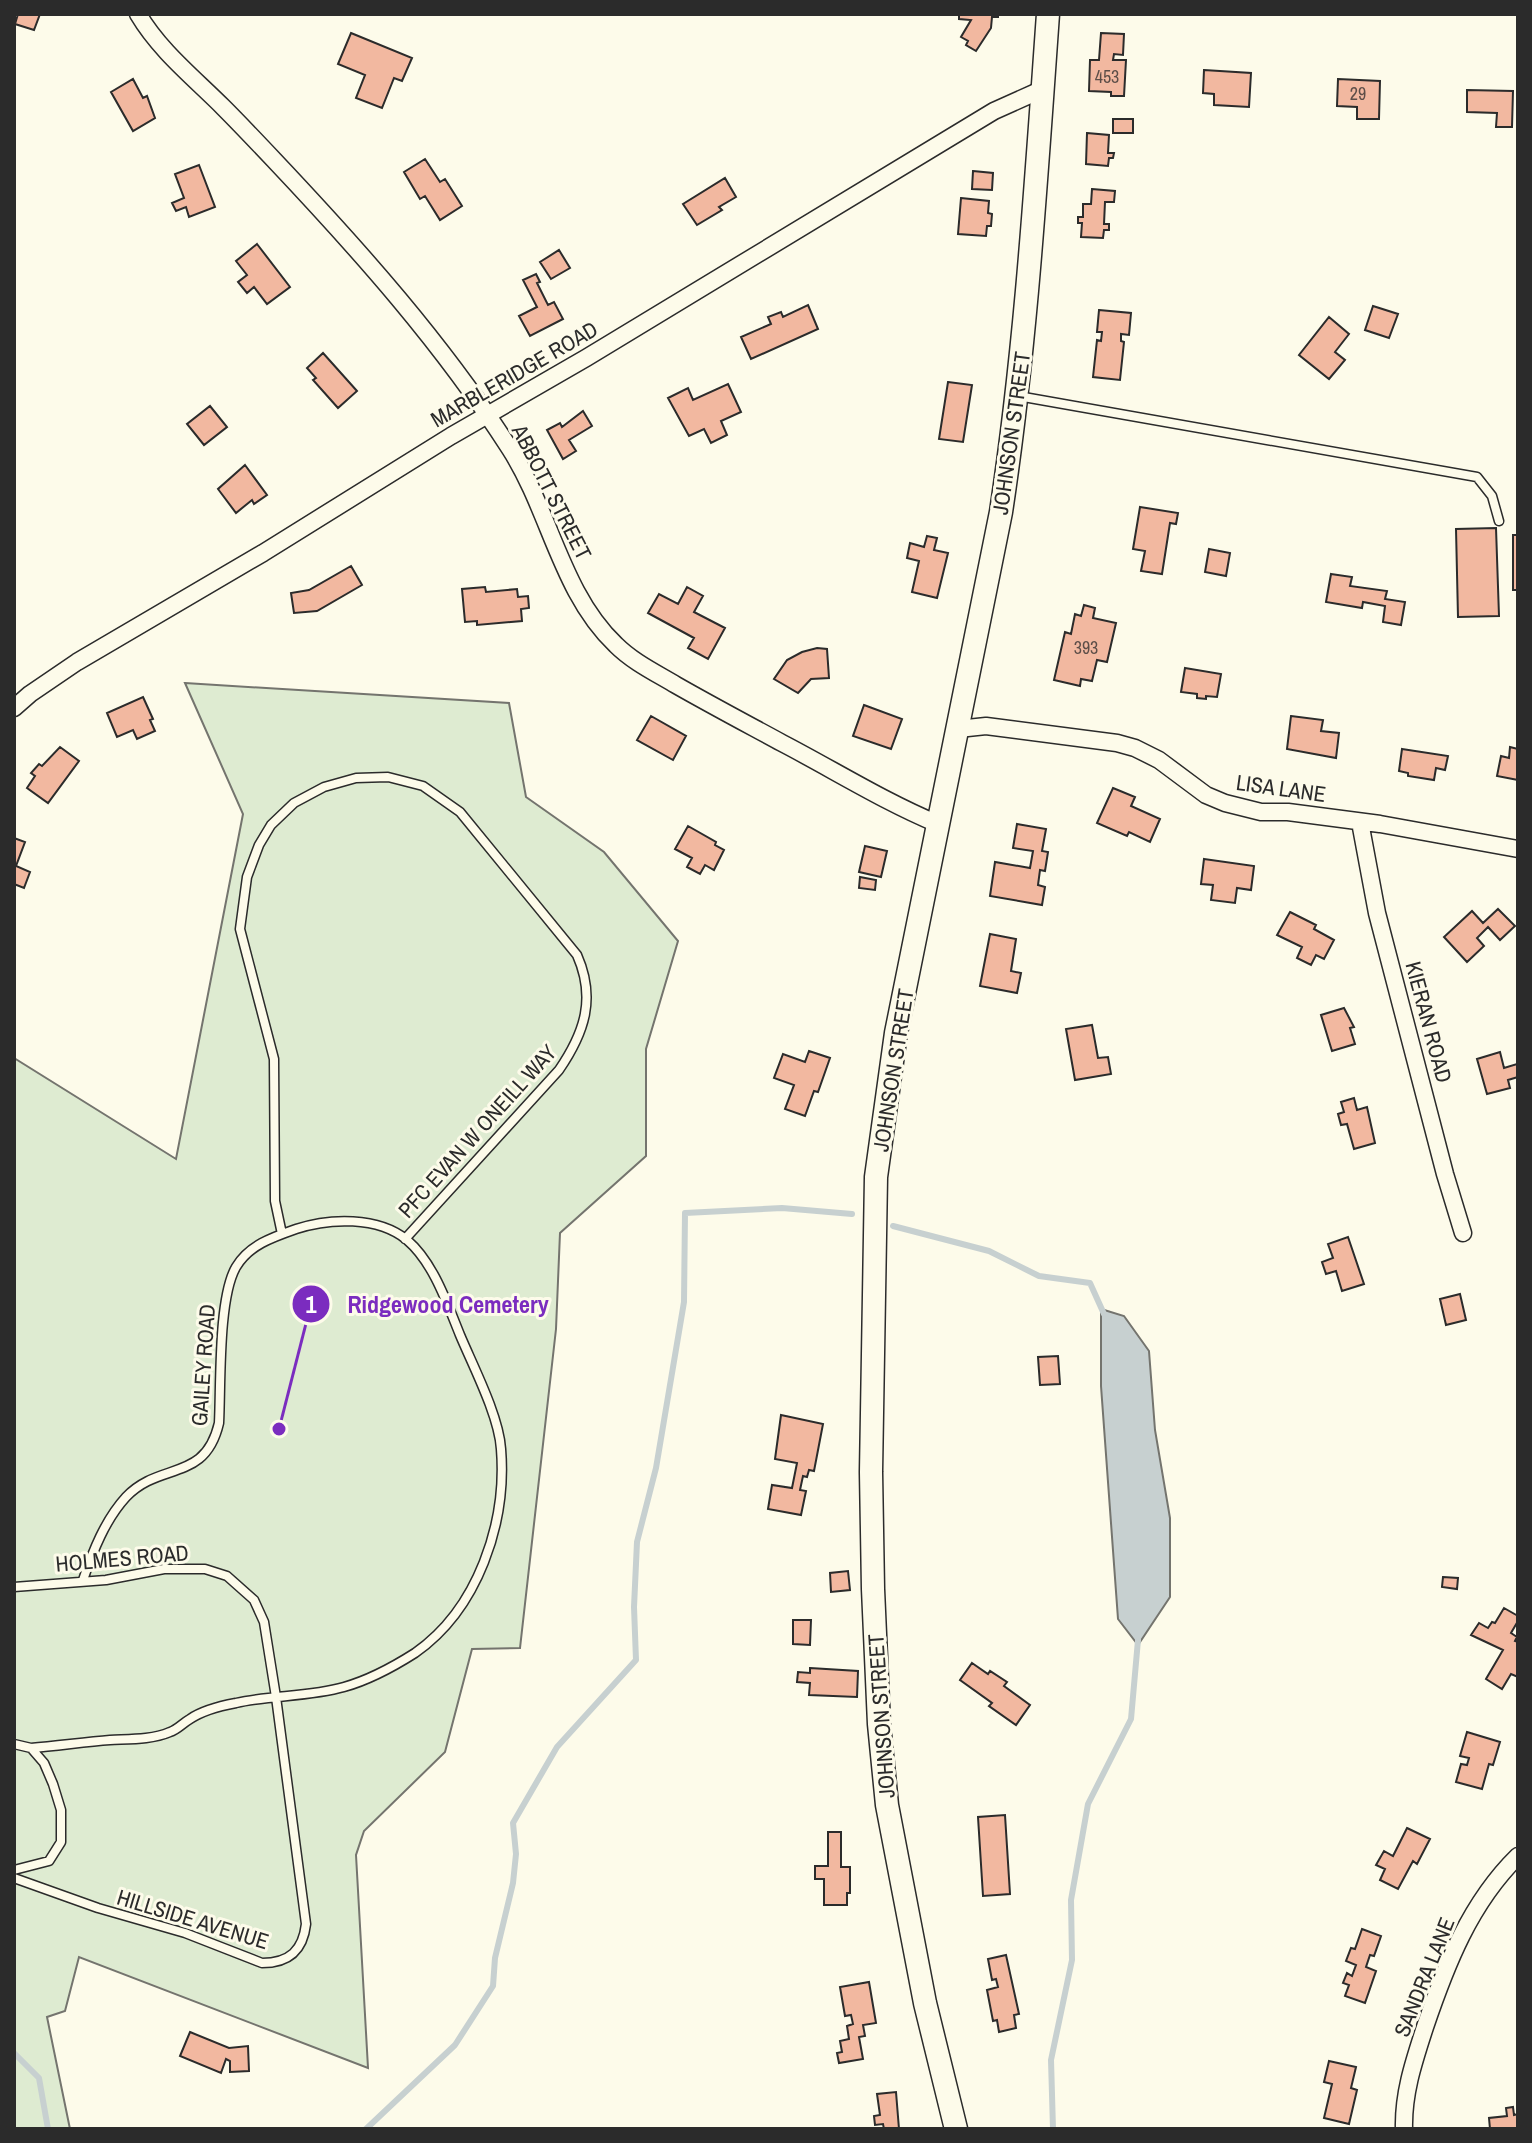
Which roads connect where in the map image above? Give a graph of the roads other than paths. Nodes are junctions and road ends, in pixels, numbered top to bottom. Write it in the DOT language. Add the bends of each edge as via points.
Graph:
graph roads {
  1 [pos="138,14"];
  2 [pos="1048,14"];
  3 [pos="1043,89"];
  4 [pos="1017,396"];
  5 [pos="486,415"];
  6 [pos="1499,521"];
  7 [pos="14,708"];
  8 [pos="958,729"];
  9 [pos="1360,822"];
  10 [pos="938,824"];
  11 [pos="1518,849"];
  12 [pos="1463,1233"];
  13 [pos="282,1234"];
  14 [pos="405,1239"];
  15 [pos="83,1580"];
  16 [pos="14,1587"];
  17 [pos="276,1697"];
  18 [pos="14,1744"];
  19 [pos="31,1748"];
  20 [pos="1518,1856"];
  21 [pos="14,1870"];
  22 [pos="14,1878"];
  23 [pos="956,2129"];
  24 [pos="1404,2129"];
  1 -- 5 [label="street, ABBOTT STREET" via="159,45 275,161 412,314"];
  2 -- 3 [label="street, JOHNSON STREET"];
  3 -- 4 [label="street, JOHNSON STREET"];
  3 -- 5 [label="street, MARBLERIDGE ROAD" via="994,111"];
  4 -- 6 [label="lane" via="1477,477 1492,496"];
  4 -- 8 [label="street, JOHNSON STREET" via="1001,512"];
  5 -- 7 [label="street, MARBLERIDGE ROAD" via="77,662"];
  5 -- 10 [label="street, ABBOTT STREET" via="512,452 583,604 619,648 727,714"];
  8 -- 9 [label="street, LISA LANE" via="986,726 1117,743 1159,760 1225,803"];
  8 -- 10 [label="street, JOHNSON STREET"];
  9 -- 11 [label="street, LISA LANE"];
  9 -- 12 [label="street, KIERAN ROAD" via="1377,913"];
  10 -- 23 [label="street, JOHNSON STREET" via="896,1033 876,1177 871,1472 878,1705 887,1805 925,2003"];
  13 -- 14 [label="lane, GAILEY ROAD" via="345,1219"];
  13 -- 14 [label="lane, PFC EVAN W ONEILL WAY" via="275,1201 274,1059 240,929 247,877 271,825 294,803 356,778 388,777 423,786 460,812 577,955 586,975 587,998 575,1047 559,1070"];
  13 -- 15 [label="lane, GAILEY ROAD" via="251,1249 227,1289 215,1439 204,1457 151,1479 128,1495 112,1516"];
  14 -- 17 [label="lane, GAILEY ROAD" via="428,1264 489,1406 501,1446 496,1525 468,1596 445,1627 417,1651 343,1688"];
  15 -- 16 [label="lane, HOLMES ROAD"];
  15 -- 17 [label="lane, HOLMES ROAD" via="164,1569 205,1569 227,1576 254,1600 264,1622"];
  17 -- 19 [label="lane" via="215,1708 173,1732 152,1737"];
  17 -- 22 [label="lane, HILLSIDE AVENUE" via="306,1924 304,1941 294,1956 262,1963"];
  18 -- 19 [label="lane"];
  19 -- 21 [label="lane" via="53,1784 61,1810 61,1842 49,1861"];
  20 -- 24 [label="street, SANDRA LANE" via="1478,1906 1440,1982 1410,2074"];
}
